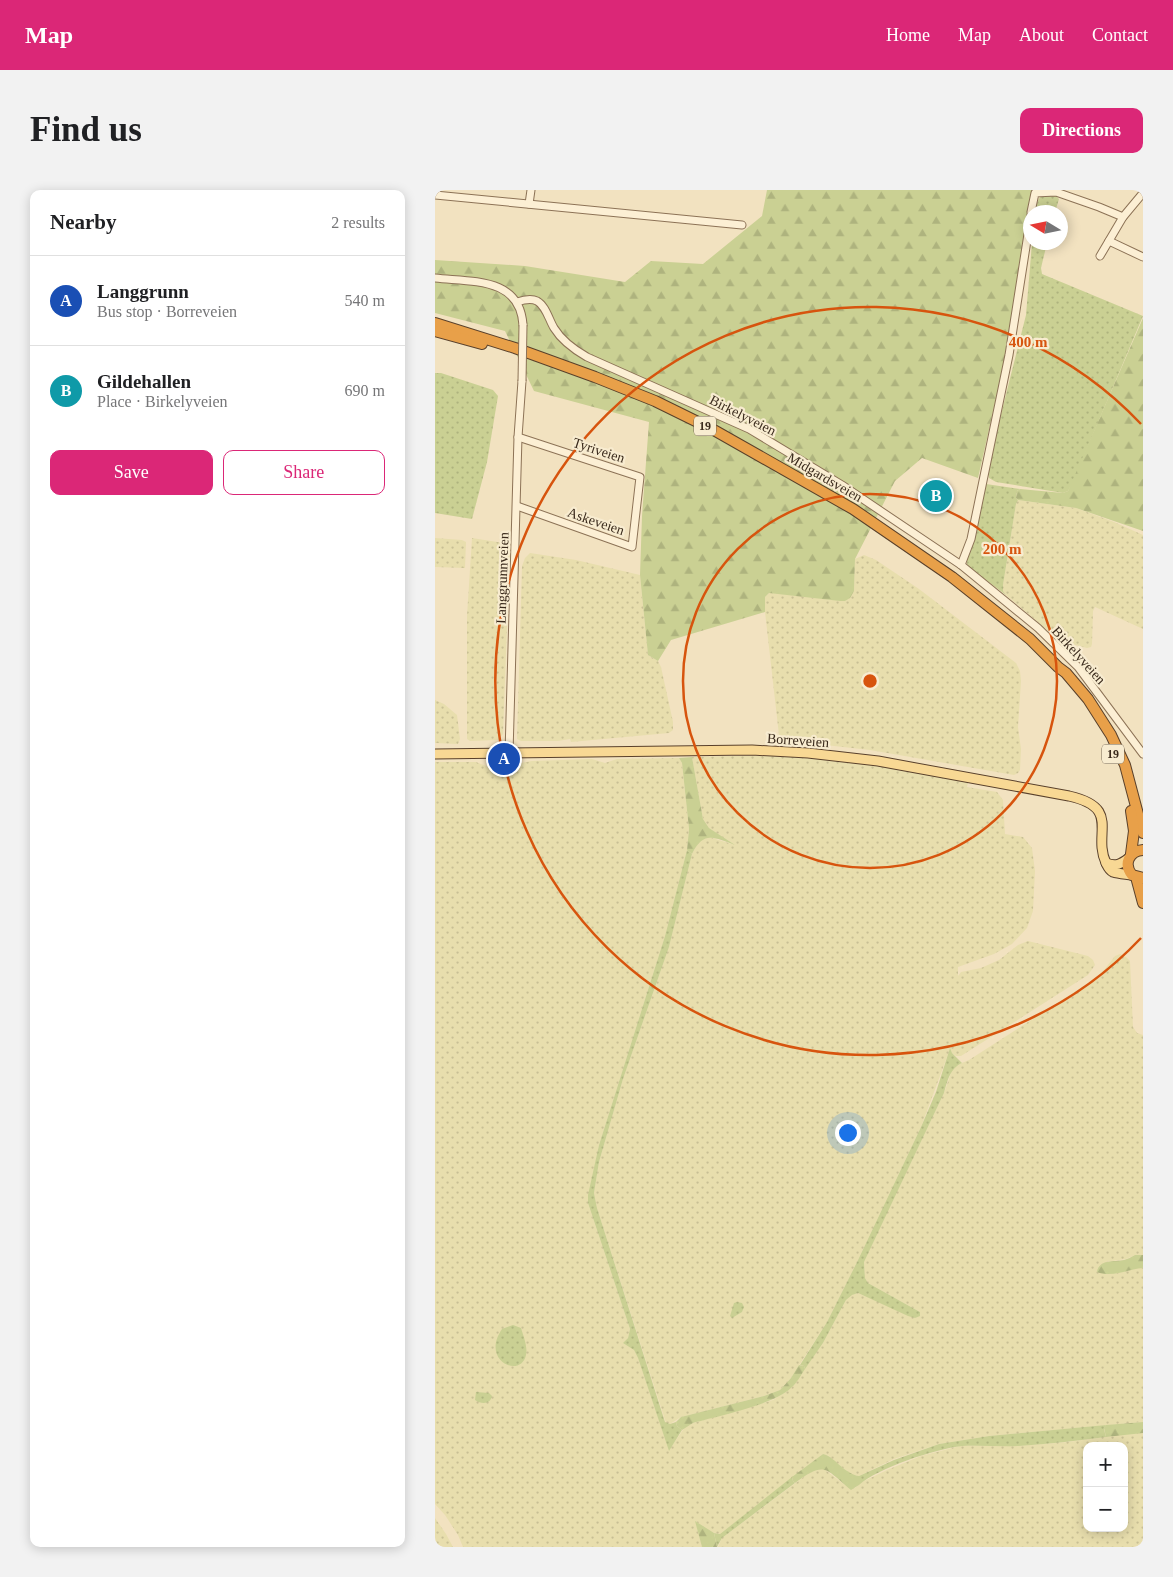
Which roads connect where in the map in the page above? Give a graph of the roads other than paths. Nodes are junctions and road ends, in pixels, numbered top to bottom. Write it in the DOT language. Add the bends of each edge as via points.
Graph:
graph roads {
  1 [pos="531,190"];
  2 [pos="1143,193"];
  3 [pos="435,195"];
  4 [pos="529,204"];
  5 [pos="1033,205"];
  6 [pos="1123,217"];
  7 [pos="742,225"];
  8 [pos="1109,242"];
  9 [pos="1025,250"];
  10 [pos="1100,256"];
  11 [pos="1143,257"];
  12 [pos="435,278"];
  13 [pos="517,302"];
  14 [pos="437,325"];
  15 [pos="518,437"];
  16 [pos="517,506"];
  17 [pos="637,510"];
  18 [pos="961,565"];
  19 [pos="1058,667"];
  20 [pos="509,753"];
  21 [pos="435,754"];
  22 [pos="1143,754"];
  23 [pos="1143,833"];
  24 [pos="1143,850"];
  25 [pos="1130,856"];
  26 [pos="1106,862"];
  27 [pos="1137,877"];
  28 [pos="1143,904"];
  1 -- 4 [label="street"];
  2 -- 6 [label="street"];
  3 -- 4 [label="street"];
  4 -- 7 [label="street"];
  5 -- 6 [label="street" via="1035,193 1056,192"];
  6 -- 8 [label="street"];
  8 -- 10 [label="street"];
  8 -- 11 [label="street"];
  9 -- 18 [label="street" via="1009,355 971,539"];
  12 -- 13 [label="street" via="498,286"];
  13 -- 15 [label="street, Langgrunnveien, bridge" via="523,326"];
  13 -- 18 [label="street, Birkelyveien" via="536,300 571,348 749,429 842,485"];
  14 -- 19 [label="highway, Midgardsveien / 19" via="515,348 613,384 697,422 759,455 853,509 913,549 1006,618"];
  15 -- 16 [label="street, Langgrunnveien"];
  15 -- 17 [label="street, Tyriveien" via="640,477"];
  16 -- 17 [label="street, Askeveien" via="633,547"];
  16 -- 20 [label="street, Langgrunnveien"];
  18 -- 22 [label="street, Birkelyveien" via="1038,628 1078,668"];
  19 -- 23 [label="highway, Midgardsveien / 19" via="1088,699 1111,735 1130,781"];
  19 -- 25 [label="highway, Midgardsveien / 19" via="1098,725 1121,772 1133,823"];
  20 -- 21 [label="main road, Borreveien"];
  20 -- 26 [label="main road, Borreveien" via="777,751 860,759 946,773 1086,801 1102,819 1102,853"];
  24 -- 25 [label="highway"];
  25 -- 26 [label="main road" via="1120,865"];
  25 -- 27 [label="highway, 19" via="1128,868"];
  26 -- 27 [label="main road" via="1113,872"];
  27 -- 28 [label="highway, 19"];
}
